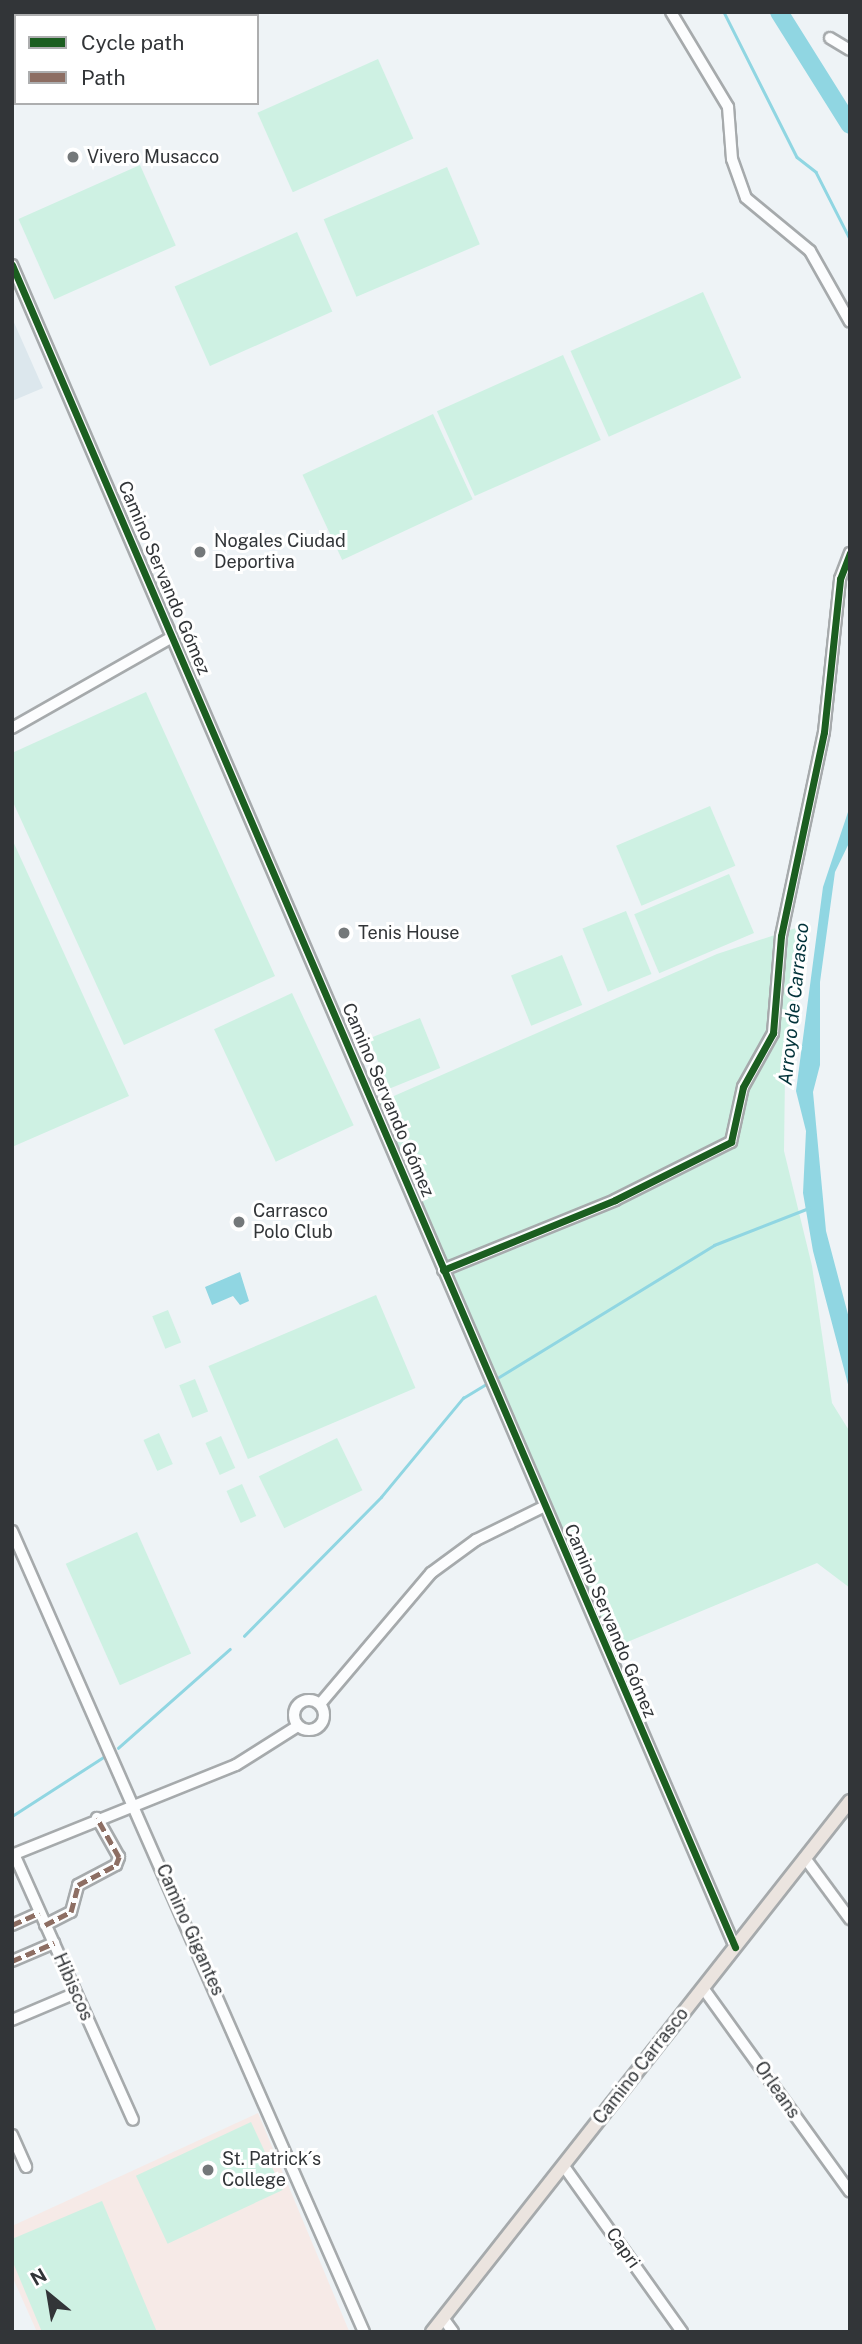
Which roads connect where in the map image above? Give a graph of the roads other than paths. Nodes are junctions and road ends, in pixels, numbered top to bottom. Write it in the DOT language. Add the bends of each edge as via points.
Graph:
graph roads {
  1 [pos="671,12"];
  2 [pos="830,38"];
  3 [pos="850,50"];
  4 [pos="12,265"];
  5 [pos="850,322"];
  6 [pos="850,553"];
  7 [pos="172,637"];
  8 [pos="12,728"];
  9 [pos="443,1270"];
  10 [pos="544,1507"];
  11 [pos="12,1531"];
  12 [pos="320,1704"];
  13 [pos="298,1726"];
  14 [pos="850,1801"];
  15 [pos="133,1803"];
  16 [pos="97,1818"];
  17 [pos="13,1854"];
  18 [pos="805,1858"];
  19 [pos="39,1913"];
  20 [pos="850,1919"];
  21 [pos="12,1925"];
  22 [pos="45,1925"];
  23 [pos="54,1943"];
  24 [pos="735,1947"];
  25 [pos="12,1961"];
  26 [pos="703,1988"];
  27 [pos="76,1993"];
  28 [pos="12,2020"];
  29 [pos="133,2120"];
  30 [pos="12,2135"];
  31 [pos="563,2165"];
  32 [pos="26,2167"];
  33 [pos="850,2192"];
  34 [pos="443,2318"];
  35 [pos="364,2332"];
  36 [pos="432,2332"];
  37 [pos="453,2332"];
  38 [pos="682,2332"];
  1 -- 5 [label="street" via="728,107 732,159 746,198 810,251"];
  2 -- 3 [label="street"];
  4 -- 7 [label="street, Camino Servando Gómez"];
  6 -- 9 [label="street" via="840,579 824,732 781,936 773,1033 743,1087 731,1142 591,1211"];
  7 -- 8 [label="street"];
  7 -- 9 [label="street, Camino Servando Gómez"];
  9 -- 10 [label="street, Camino Servando Gómez"];
  10 -- 12 [label="street" via="476,1540 431,1573"];
  10 -- 24 [label="street, Camino Servando Gómez"];
  11 -- 15 [label="street, Camino Gigantes"];
  12 -- 13 [label="street" via="320,1726"];
  12 -- 13 [label="street" via="298,1704"];
  13 -- 15 [label="street" via="236,1765 149,1802"];
  14 -- 18 [label="main road, Camino Carrasco"];
  15 -- 16 [label="street"];
  15 -- 35 [label="street, Camino Gigantes"];
  16 -- 17 [label="street"];
  16 -- 22 [label="street" via="114,1846 116,1865 78,1885 71,1912"];
  17 -- 19 [label="street, Hibiscos"];
  18 -- 20 [label="street"];
  18 -- 24 [label="main road, Camino Carrasco"];
  19 -- 21 [label="street"];
  19 -- 22 [label="street, Hibiscos"];
  22 -- 23 [label="street, Hibiscos"];
  23 -- 25 [label="street"];
  23 -- 27 [label="street, Hibiscos"];
  24 -- 26 [label="main road, Camino Carrasco"];
  26 -- 31 [label="main road, Camino Carrasco"];
  26 -- 33 [label="street, Orleans"];
  27 -- 28 [label="street"];
  27 -- 29 [label="street, Hibiscos"];
  30 -- 32 [label="street"];
  31 -- 34 [label="main road, Camino Carrasco"];
  31 -- 38 [label="street, Capri"];
  34 -- 36 [label="main road, Camino Carrasco"];
  34 -- 37 [label="street"];
}
